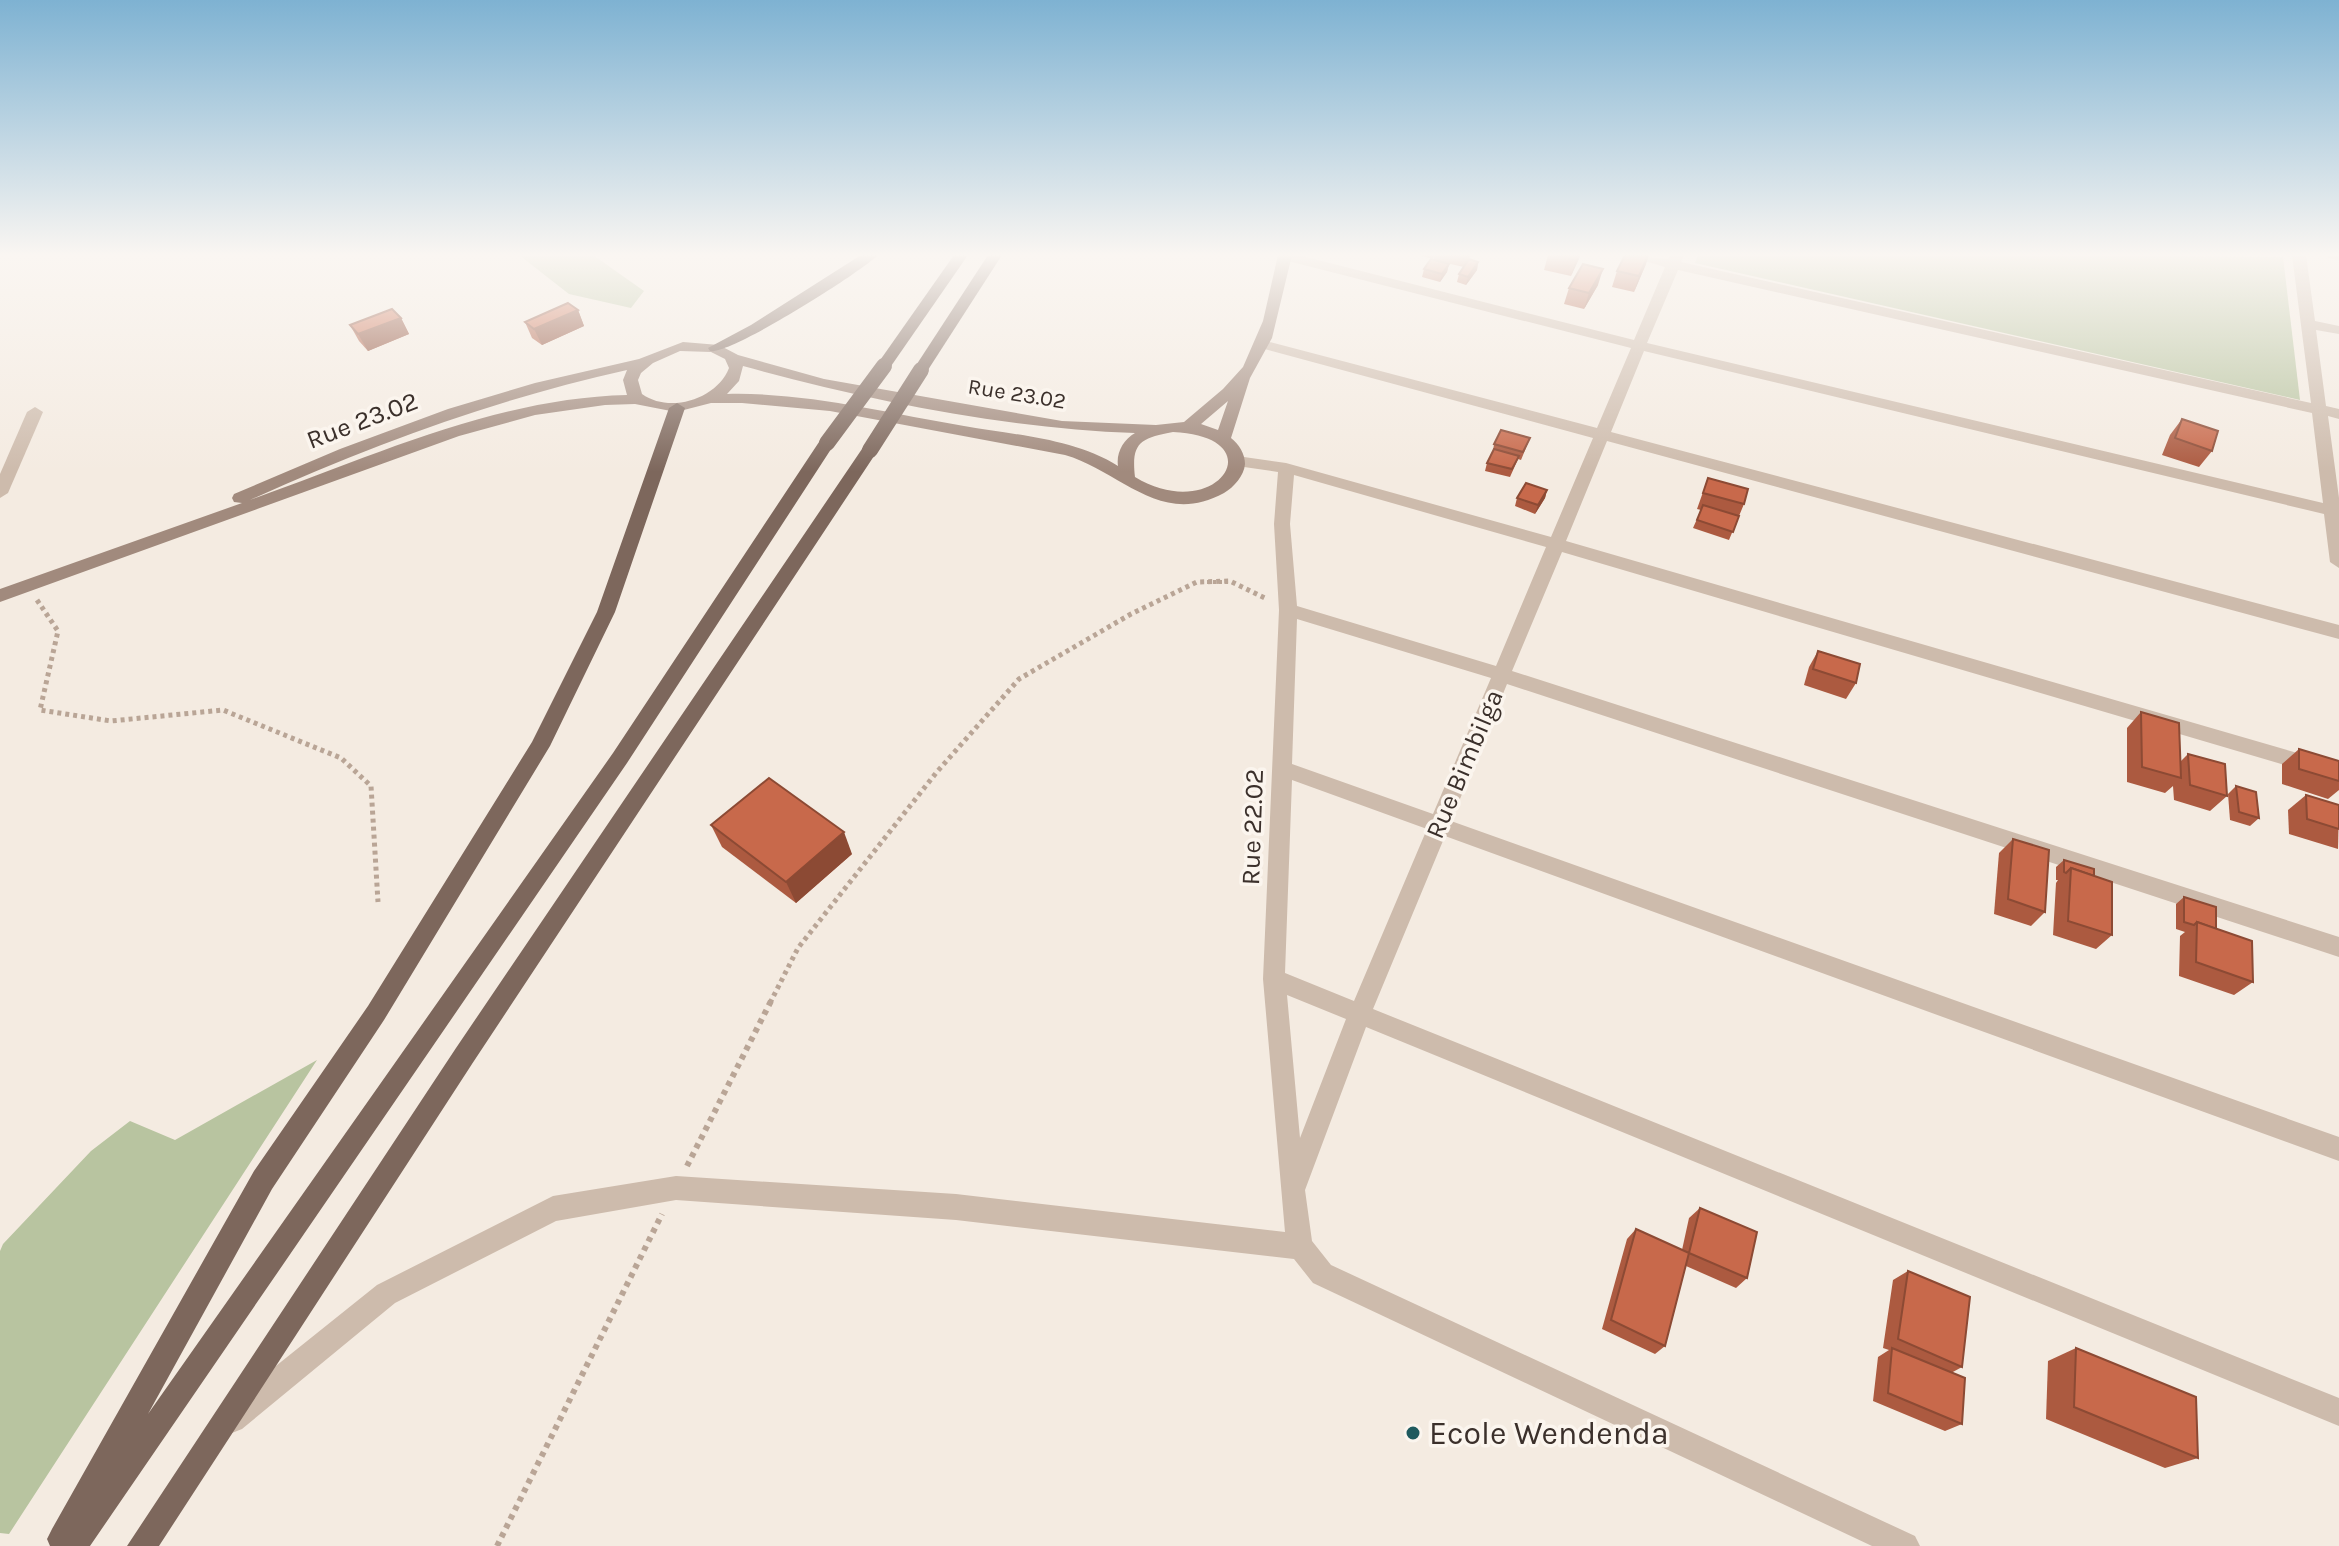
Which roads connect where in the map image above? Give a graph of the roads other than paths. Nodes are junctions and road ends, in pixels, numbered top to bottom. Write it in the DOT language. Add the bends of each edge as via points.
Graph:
graph roads {
  1 [pos="757,327"];
  2 [pos="911,327"];
  3 [pos="949,327"];
  4 [pos="1267,327"];
  5 [pos="1566,327"];
  6 [pos="1648,327"];
  7 [pos="1963,327"];
  8 [pos="2307,327"];
  9 [pos="1262,344"];
  10 [pos="1640,346"];
  11 [pos="715,348"];
  12 [pos="732,358"];
  13 [pos="645,362"];
  14 [pos="1243,379"];
  15 [pos="639,399"];
  16 [pos="712,399"];
  17 [pos="677,408"];
  18 [pos="2318,410"];
  19 [pos="35,412"];
  20 [pos="2339,414"];
  21 [pos="1189,426"];
  22 [pos="1156,429"];
  23 [pos="1602,434"];
  24 [pos="1223,439"];
  25 [pos="1237,461"];
  26 [pos="1286,468"];
  27 [pos="1127,477"];
  28 [pos="0,493"];
  29 [pos="2336,511"];
  30 [pos="1556,544"];
  31 [pos="109,558"];
  32 [pos="2339,562"];
  33 [pos="0,596"];
  34 [pos="1288,610"];
  35 [pos="2339,632"];
  36 [pos="1502,675"];
  37 [pos="1283,769"];
  38 [pos="2339,773"];
  39 [pos="1438,825"];
  40 [pos="2339,947"];
  41 [pos="1274,979"];
  42 [pos="1359,1016"];
  43 [pos="2339,1149"];
  44 [pos="1294,1187"];
  45 [pos="1301,1247"];
  46 [pos="2339,1412"];
  47 [pos="219,1429"];
  48 [pos="58,1546"];
  49 [pos="72,1546"];
  50 [pos="142,1546"];
  51 [pos="1905,1546"];
  1 -- 11 [label="main road"];
  2 -- 49 [label="main road, bridge" via="827,443 620,758"];
  3 -- 47 [label="main road, bridge"];
  4 -- 9 [label="street"];
  5 -- 10 [label="street"];
  6 -- 10 [label="street, Rue Bimbilga"];
  7 -- 18 [label="street"];
  8 -- 18 [label="street"];
  9 -- 14 [label="street"];
  9 -- 23 [label="street"];
  10 -- 23 [label="street, Rue Bimbilga"];
  10 -- 29 [label="street"];
  11 -- 12 [label="street, Rue 23.02"];
  11 -- 13 [label="street, Rue 23.02" via="683,346"];
  12 -- 16 [label="street" via="738,370 735,380"];
  12 -- 22 [label="street, Rue 23.02" via="822,383 1062,426"];
  13 -- 15 [label="street" via="632,375 630,386"];
  13 -- 31 [label="street, Rue 23.02" via="527,390 370,442"];
  14 -- 21 [label="street"];
  14 -- 24 [label="street"];
  15 -- 17 [label="street, Rue 23.02"];
  15 -- 31 [label="street, Rue 23.02" via="534,410 453,433"];
  16 -- 17 [label="street, Rue 23.02"];
  16 -- 27 [label="street, Rue 23.02" via="811,404 966,432 1083,455"];
  17 -- 48 [label="main road" via="606,612 540,746 376,1013 263,1180"];
  18 -- 20 [label="street"];
  18 -- 29 [label="street"];
  19 -- 28 [label="street"];
  21 -- 22 [label="street, Rue 23.02"];
  21 -- 24 [label="street, Rue 23.02"];
  22 -- 27 [label="street" via="1124,453"];
  23 -- 30 [label="street, Rue Bimbilga"];
  23 -- 35 [label="street"];
  24 -- 25 [label="street"];
  25 -- 26 [label="street"];
  25 -- 27 [label="street, Rue 23.02" via="1225,485 1192,498 1153,495"];
  26 -- 30 [label="street"];
  26 -- 34 [label="street, Rue 22.02" via="1282,524"];
  29 -- 32 [label="street"];
  30 -- 36 [label="street, Rue Bimbilga"];
  30 -- 38 [label="street"];
  31 -- 33 [label="street, Rue 23.02"];
  34 -- 36 [label="street"];
  34 -- 37 [label="street, Rue 22.02"];
  36 -- 39 [label="street, Rue Bimbilga"];
  36 -- 40 [label="street"];
  37 -- 39 [label="street"];
  37 -- 41 [label="street, Rue 22.02"];
  39 -- 42 [label="street, Rue Bimbilga"];
  39 -- 43 [label="street"];
  41 -- 42 [label="street"];
  41 -- 44 [label="street, Rue 22.02"];
  42 -- 44 [label="street, Rue Bimbilga"];
  42 -- 46 [label="street"];
  44 -- 45 [label="street, Rue Bimbilga"];
  45 -- 47 [label="street" via="956,1207 676,1188 553,1209 386,1294"];
  45 -- 51 [label="street, Rue Bimbilga" via="1322,1274"];
  47 -- 50 [label="main road"];
}
